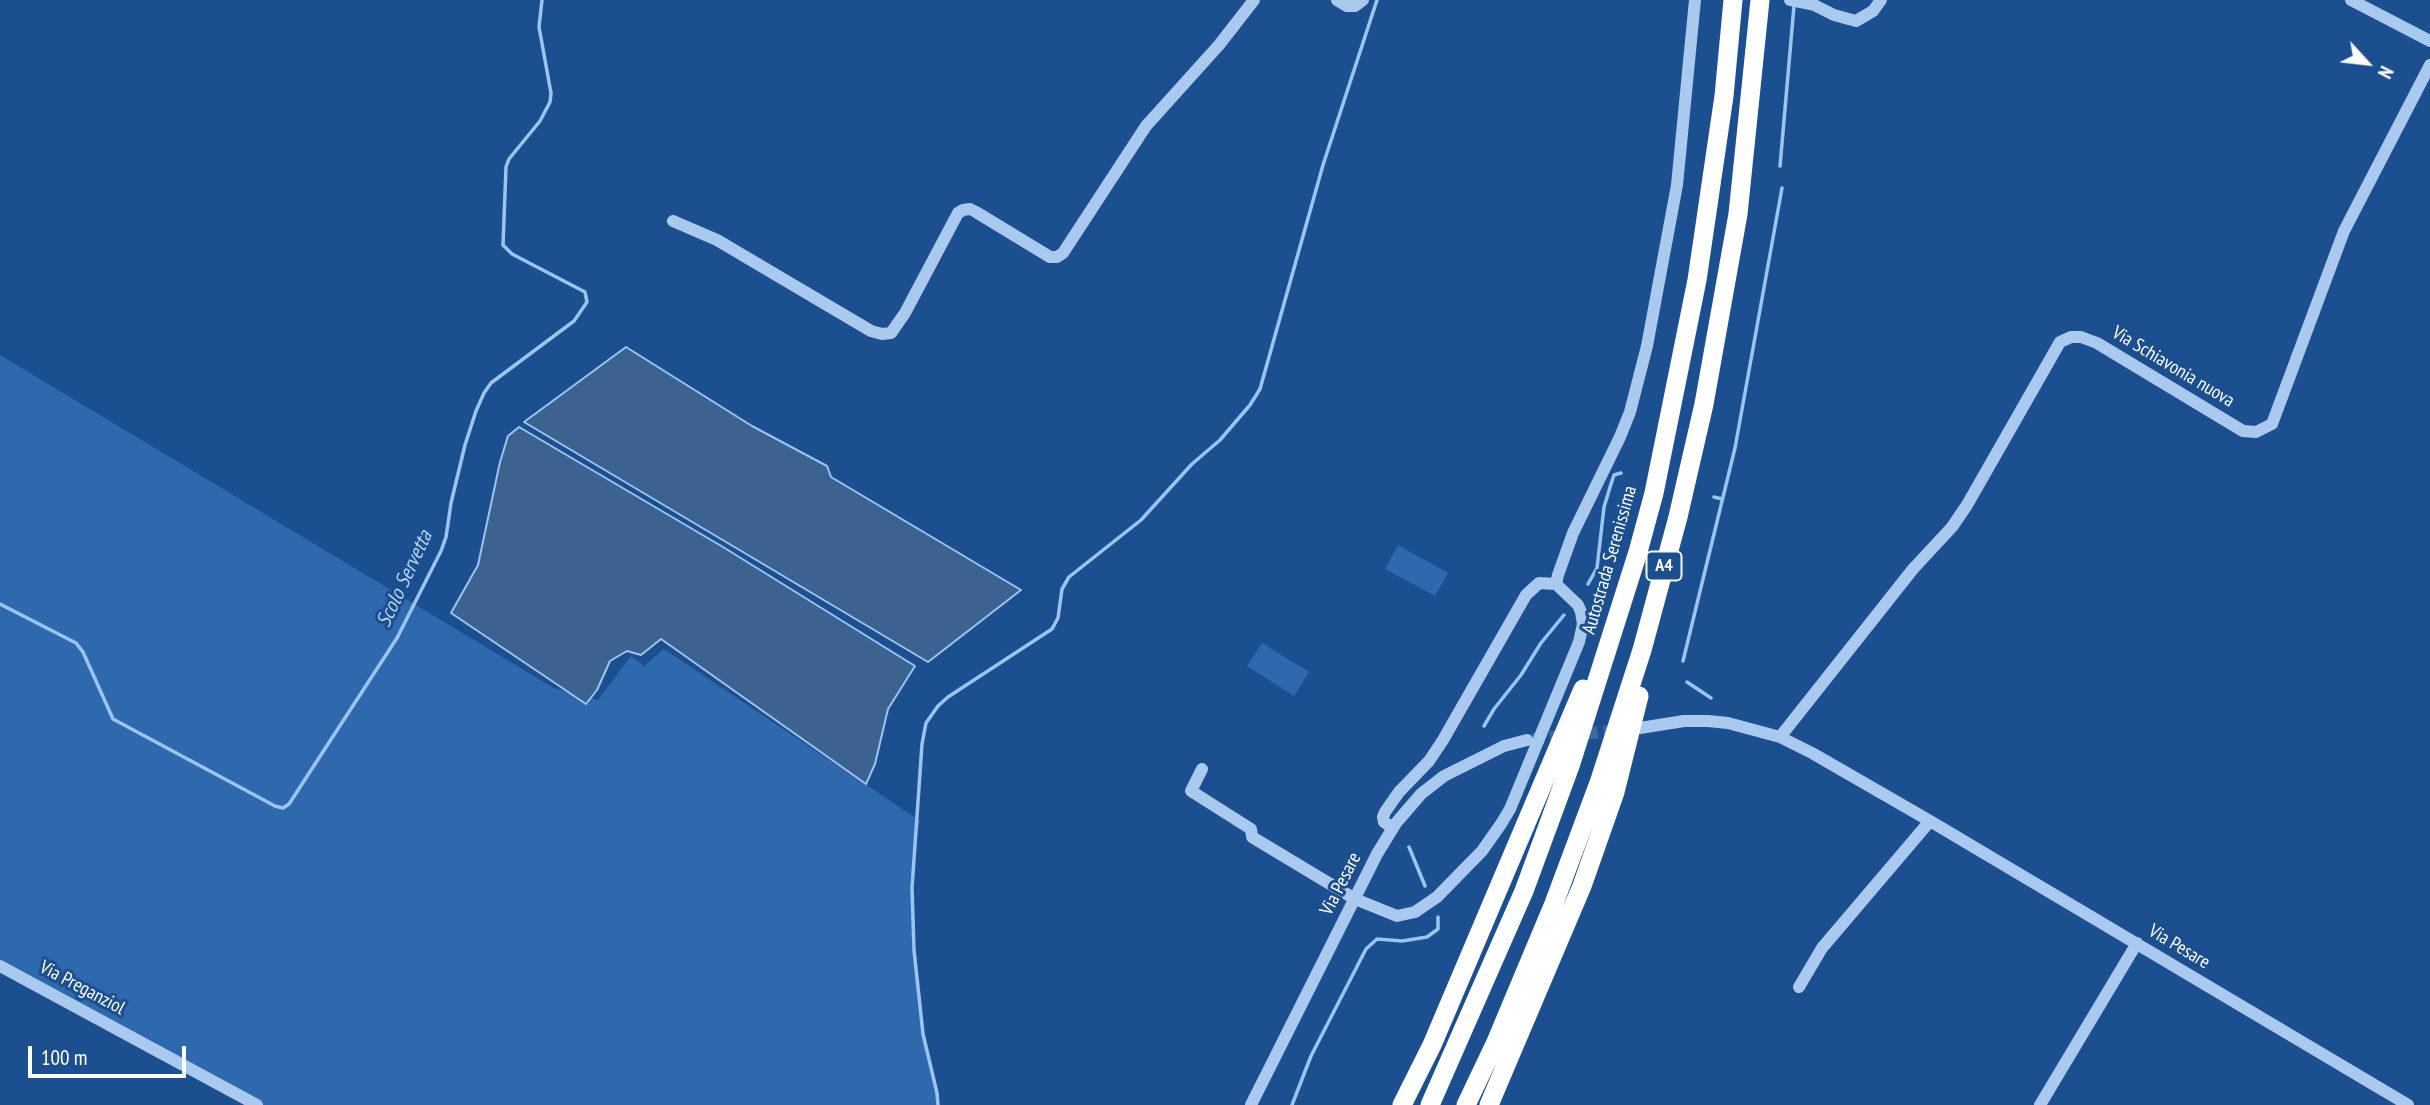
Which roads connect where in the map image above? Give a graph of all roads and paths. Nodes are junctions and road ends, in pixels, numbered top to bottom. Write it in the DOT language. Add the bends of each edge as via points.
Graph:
graph roads {
  1 [pos="1254,0"];
  2 [pos="1337,0"];
  3 [pos="1363,0"];
  4 [pos="1695,0"];
  5 [pos="1733,0"];
  6 [pos="1760,0"];
  7 [pos="1881,0"];
  8 [pos="2351,0"];
  9 [pos="1794,1"];
  10 [pos="2430,41"];
  11 [pos="2430,65"];
  12 [pos="673,221"];
  13 [pos="1678,517"];
  14 [pos="1638,552"];
  15 [pos="1556,584"];
  16 [pos="1640,728"];
  17 [pos="1780,737"];
  18 [pos="1527,740"];
  19 [pos="1202,769"];
  20 [pos="1930,821"];
  21 [pos="1393,828"];
  22 [pos="1355,899"];
  23 [pos="2137,943"];
  24 [pos="0,966"];
  25 [pos="1799,987"];
  26 [pos="257,1105"];
  27 [pos="1251,1105"];
  28 [pos="1402,1105"];
  29 [pos="1430,1105"];
  30 [pos="1466,1105"];
  31 [pos="1489,1105"];
  32 [pos="2040,1105"];
  33 [pos="2408,1105"];
  1 -- 12 [label="street" via="1146,126 1063,253 1050,257 976,212 963,210 891,333 872,331 717,240"];
  2 -- 3 [label="street" via="1355,6"];
  4 -- 15 [label="street" via="1677,185 1647,346 1630,412 1573,533"];
  5 -- 14 [label="highway, Autostrada Serenissima / A4" via="1697,280"];
  6 -- 13 [label="highway, A4" via="1738,214 1704,404"];
  7 -- 9 [label="street" via="1856,21"];
  8 -- 10 [label="street"];
  11 -- 17 [label="street, Via Schiavonia nuova" via="2344,231 2272,424 2256,432 2243,431 2097,343 2081,337 2060,342 1968,505"];
  13 -- 30 [label="highway, A4" via="1600,780 1553,906"];
  13 -- 31 [label="highway" via="1675,561 1615,792 1582,886"];
  14 -- 28 [label="highway" via="1621,577 1575,709"];
  14 -- 29 [label="highway, Autostrada Serenissima / A4" via="1570,766 1524,891"];
  15 -- 21 [label="street" via="1539,583 1526,595 1443,740 1382,817"];
  15 -- 22 [label="street" via="1578,605 1583,624 1579,642 1501,824 1461,874 1415,912 1397,916"];
  16 -- 17 [label="street, Via Pesare" via="1709,721"];
  17 -- 20 [label="street, Via Pesare"];
  18 -- 21 [label="street, Via Pesare" via="1504,746 1444,776 1421,794"];
  19 -- 22 [label="street" via="1191,791 1251,829 1252,837"];
  20 -- 23 [label="street, Via Pesare"];
  20 -- 25 [label="street" via="1822,948"];
  21 -- 22 [label="street, Via Pesare"];
  22 -- 27 [label="street, Via Pesare"];
  23 -- 32 [label="street"];
  23 -- 33 [label="street, Via Pesare"];
  24 -- 26 [label="street, Via Preganziol"];
}
